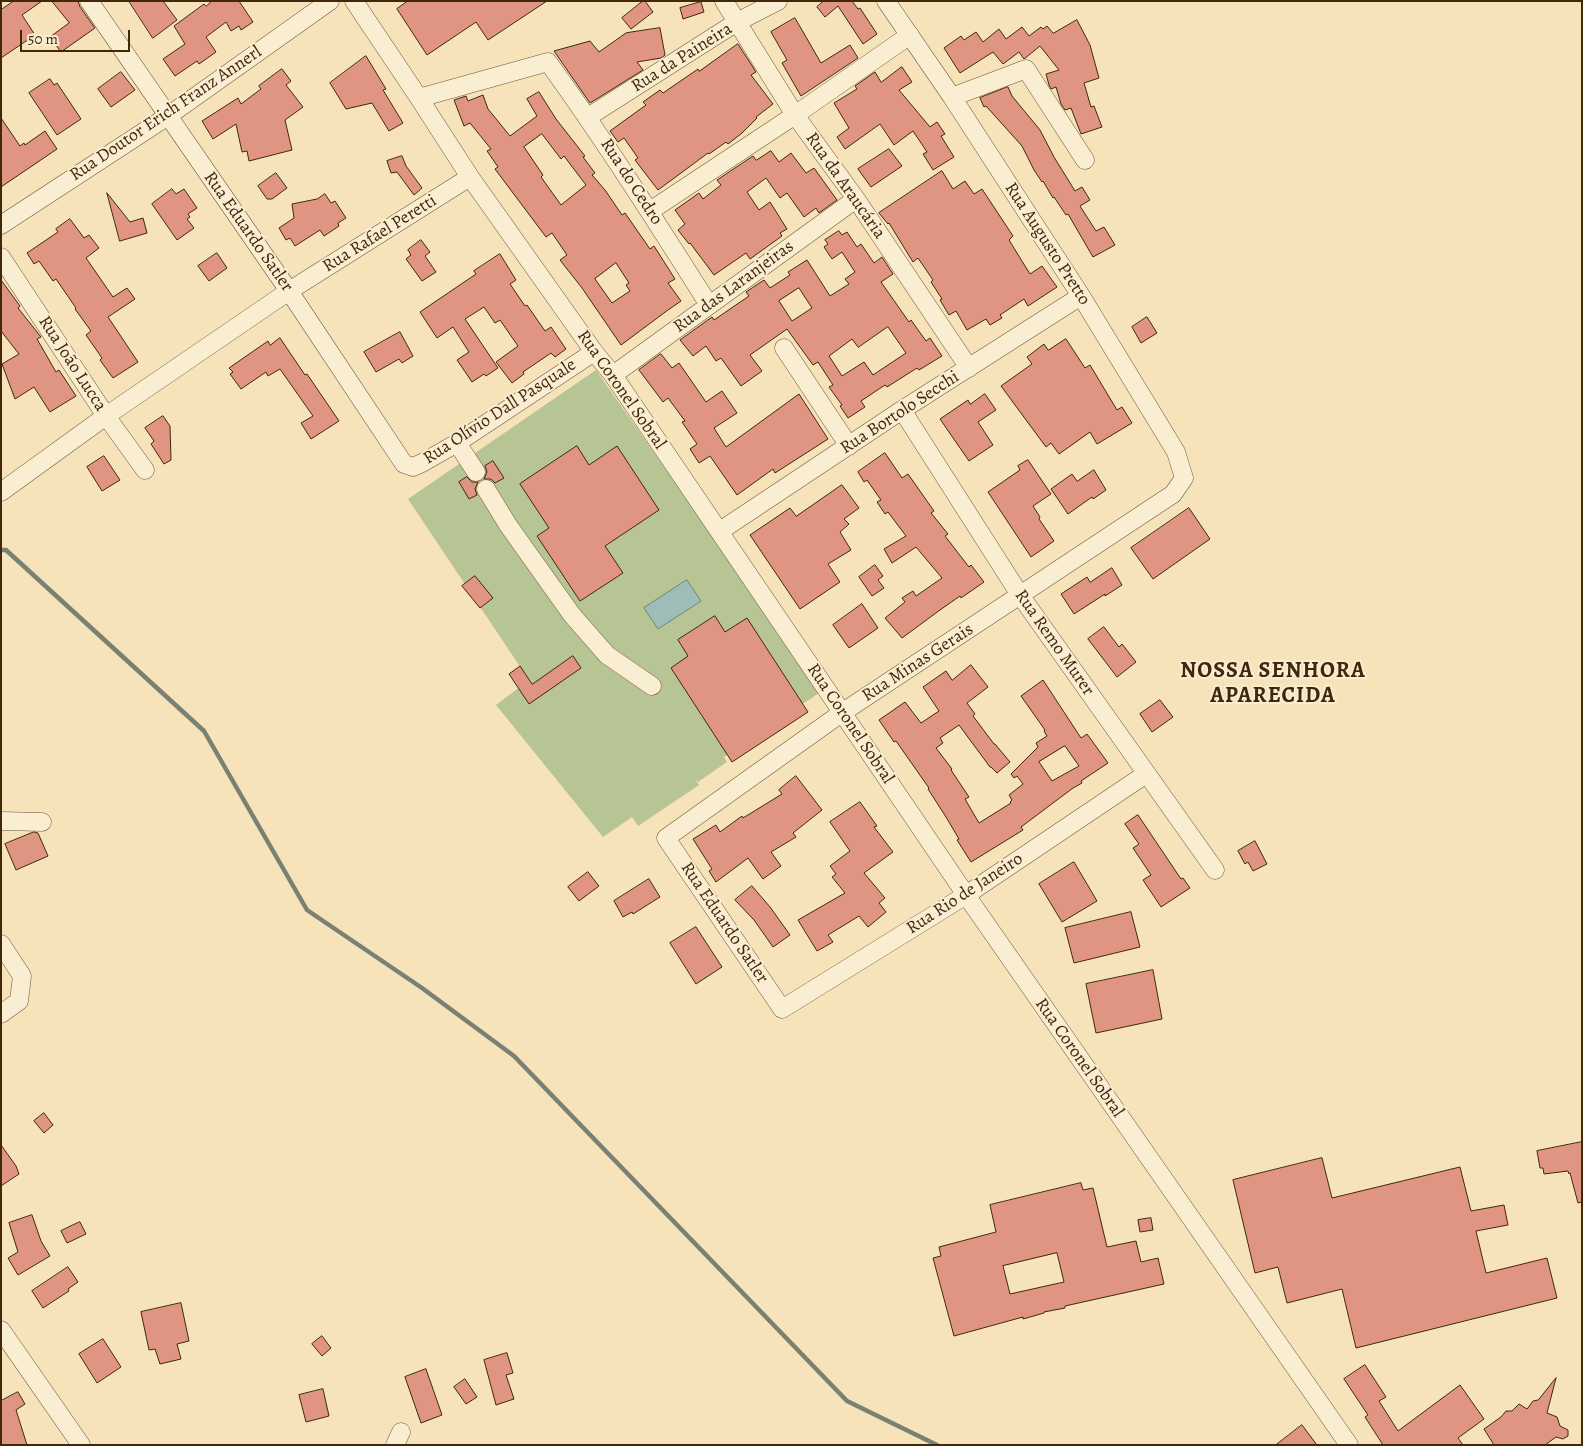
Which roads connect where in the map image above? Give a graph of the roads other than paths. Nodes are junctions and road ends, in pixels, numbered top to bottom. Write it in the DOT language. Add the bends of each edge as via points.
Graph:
graph roads {
  1 [pos="89,1"];
  2 [pos="330,1"];
  3 [pos="354,1"];
  4 [pos="724,1"];
  5 [pos="778,1"];
  6 [pos="886,1"];
  7 [pos="738,22"];
  8 [pos="910,35"];
  9 [pos="952,97"];
  10 [pos="419,98"];
  11 [pos="795,115"];
  12 [pos="168,116"];
  13 [pos="588,117"];
  14 [pos="1085,160"];
  15 [pos="470,177"];
  16 [pos="856,199"];
  17 [pos="650,211"];
  18 [pos="1,225"];
  19 [pos="1,256"];
  20 [pos="289,291"];
  21 [pos="1081,296"];
  22 [pos="709,305"];
  23 [pos="784,348"];
  24 [pos="594,352"];
  25 [pos="969,368"];
  26 [pos="613,376"];
  27 [pos="902,410"];
  28 [pos="106,416"];
  29 [pos="458,443"];
  30 [pos="849,446"];
  31 [pos="404,464"];
  32 [pos="145,470"];
  33 [pos="476,472"];
  34 [pos="486,489"];
  35 [pos="1,492"];
  36 [pos="1173,494"];
  37 [pos="720,531"];
  38 [pos="1020,595"];
  39 [pos="652,686"];
  40 [pos="843,712"];
  41 [pos="1146,774"];
  42 [pos="1,822"];
  43 [pos="42,822"];
  44 [pos="666,838"];
  45 [pos="1215,870"];
  46 [pos="966,895"];
  47 [pos="1,944"];
  48 [pos="782,1009"];
  49 [pos="1,1014"];
  50 [pos="1,1330"];
  51 [pos="81,1445"];
  52 [pos="1349,1445"];
  1 -- 12 [label="street, Rua Eduardo Satler"];
  2 -- 12 [label="street, Rua Doutor Erich Franz Annerl"];
  3 -- 10 [label="street, Rua Coronel Sobral"];
  4 -- 7 [label="street, Rua da Araucária"];
  5 -- 7 [label="street, Rua da Paineira"];
  6 -- 8 [label="street, Rua Augusto Pretto"];
  7 -- 11 [label="street, Rua da Araucária"];
  7 -- 13 [label="street, Rua da Paineira"];
  8 -- 9 [label="street, Rua Augusto Pretto"];
  8 -- 11 [label="street"];
  9 -- 14 [label="street" via="1026,70"];
  9 -- 21 [label="street, Rua Augusto Pretto"];
  10 -- 13 [label="street, Rua do Cedro" via="548,62"];
  10 -- 15 [label="street, Rua Coronel Sobral"];
  11 -- 16 [label="street, Rua da Araucária"];
  11 -- 17 [label="street"];
  12 -- 18 [label="street, Rua Doutor Erich Franz Annerl"];
  12 -- 20 [label="street, Rua Eduardo Satler"];
  13 -- 17 [label="street, Rua do Cedro"];
  15 -- 20 [label="street, Rua Rafael Peretti"];
  15 -- 24 [label="street, Rua Coronel Sobral"];
  16 -- 22 [label="street, Rua das Laranjeiras"];
  16 -- 25 [label="street, Rua da Araucária"];
  17 -- 22 [label="street, Rua do Cedro"];
  19 -- 28 [label="street, Rua João Lucca"];
  20 -- 28 [label="street, Rua Rafael Peretti"];
  20 -- 31 [label="street, Rua Eduardo Satler"];
  21 -- 25 [label="street, Rua Bortolo Secchi"];
  21 -- 36 [label="street, Rua Augusto Pretto" via="1176,452 1184,478"];
  22 -- 26 [label="street, Rua das Laranjeiras"];
  23 -- 30 [label="street"];
  24 -- 26 [label="street, Rua Coronel Sobral"];
  24 -- 29 [label="street, Rua Olívio Dall Pasquale"];
  25 -- 27 [label="street, Rua Bortolo Secchi"];
  26 -- 37 [label="street, Rua Coronel Sobral"];
  27 -- 30 [label="street, Rua Bortolo Secchi"];
  27 -- 38 [label="street, Rua Remo Murer"];
  28 -- 32 [label="street, Rua João Lucca"];
  28 -- 35 [label="street"];
  29 -- 31 [label="street, Rua Olívio Dall Pasquale" via="413,467"];
  29 -- 33 [label="street"];
  30 -- 37 [label="street, Rua Bortolo Secchi"];
  34 -- 39 [label="street" via="572,615 607,655"];
  36 -- 38 [label="street, Rua Minas Gerais"];
  37 -- 40 [label="street, Rua Coronel Sobral"];
  38 -- 40 [label="street, Rua Minas Gerais"];
  38 -- 41 [label="street, Rua Remo Murer"];
  40 -- 44 [label="street, Rua Minas Gerais"];
  40 -- 46 [label="street, Rua Coronel Sobral"];
  41 -- 45 [label="street, Rua Remo Murer"];
  41 -- 46 [label="street, Rua Rio de Janeiro"];
  42 -- 43 [label="street"];
  44 -- 48 [label="street, Rua Eduardo Satler"];
  46 -- 48 [label="street, Rua Rio de Janeiro"];
  46 -- 52 [label="street, Rua Coronel Sobral"];
  47 -- 49 [label="street" via="22,976 19,1001"];
  50 -- 51 [label="street"];
}
